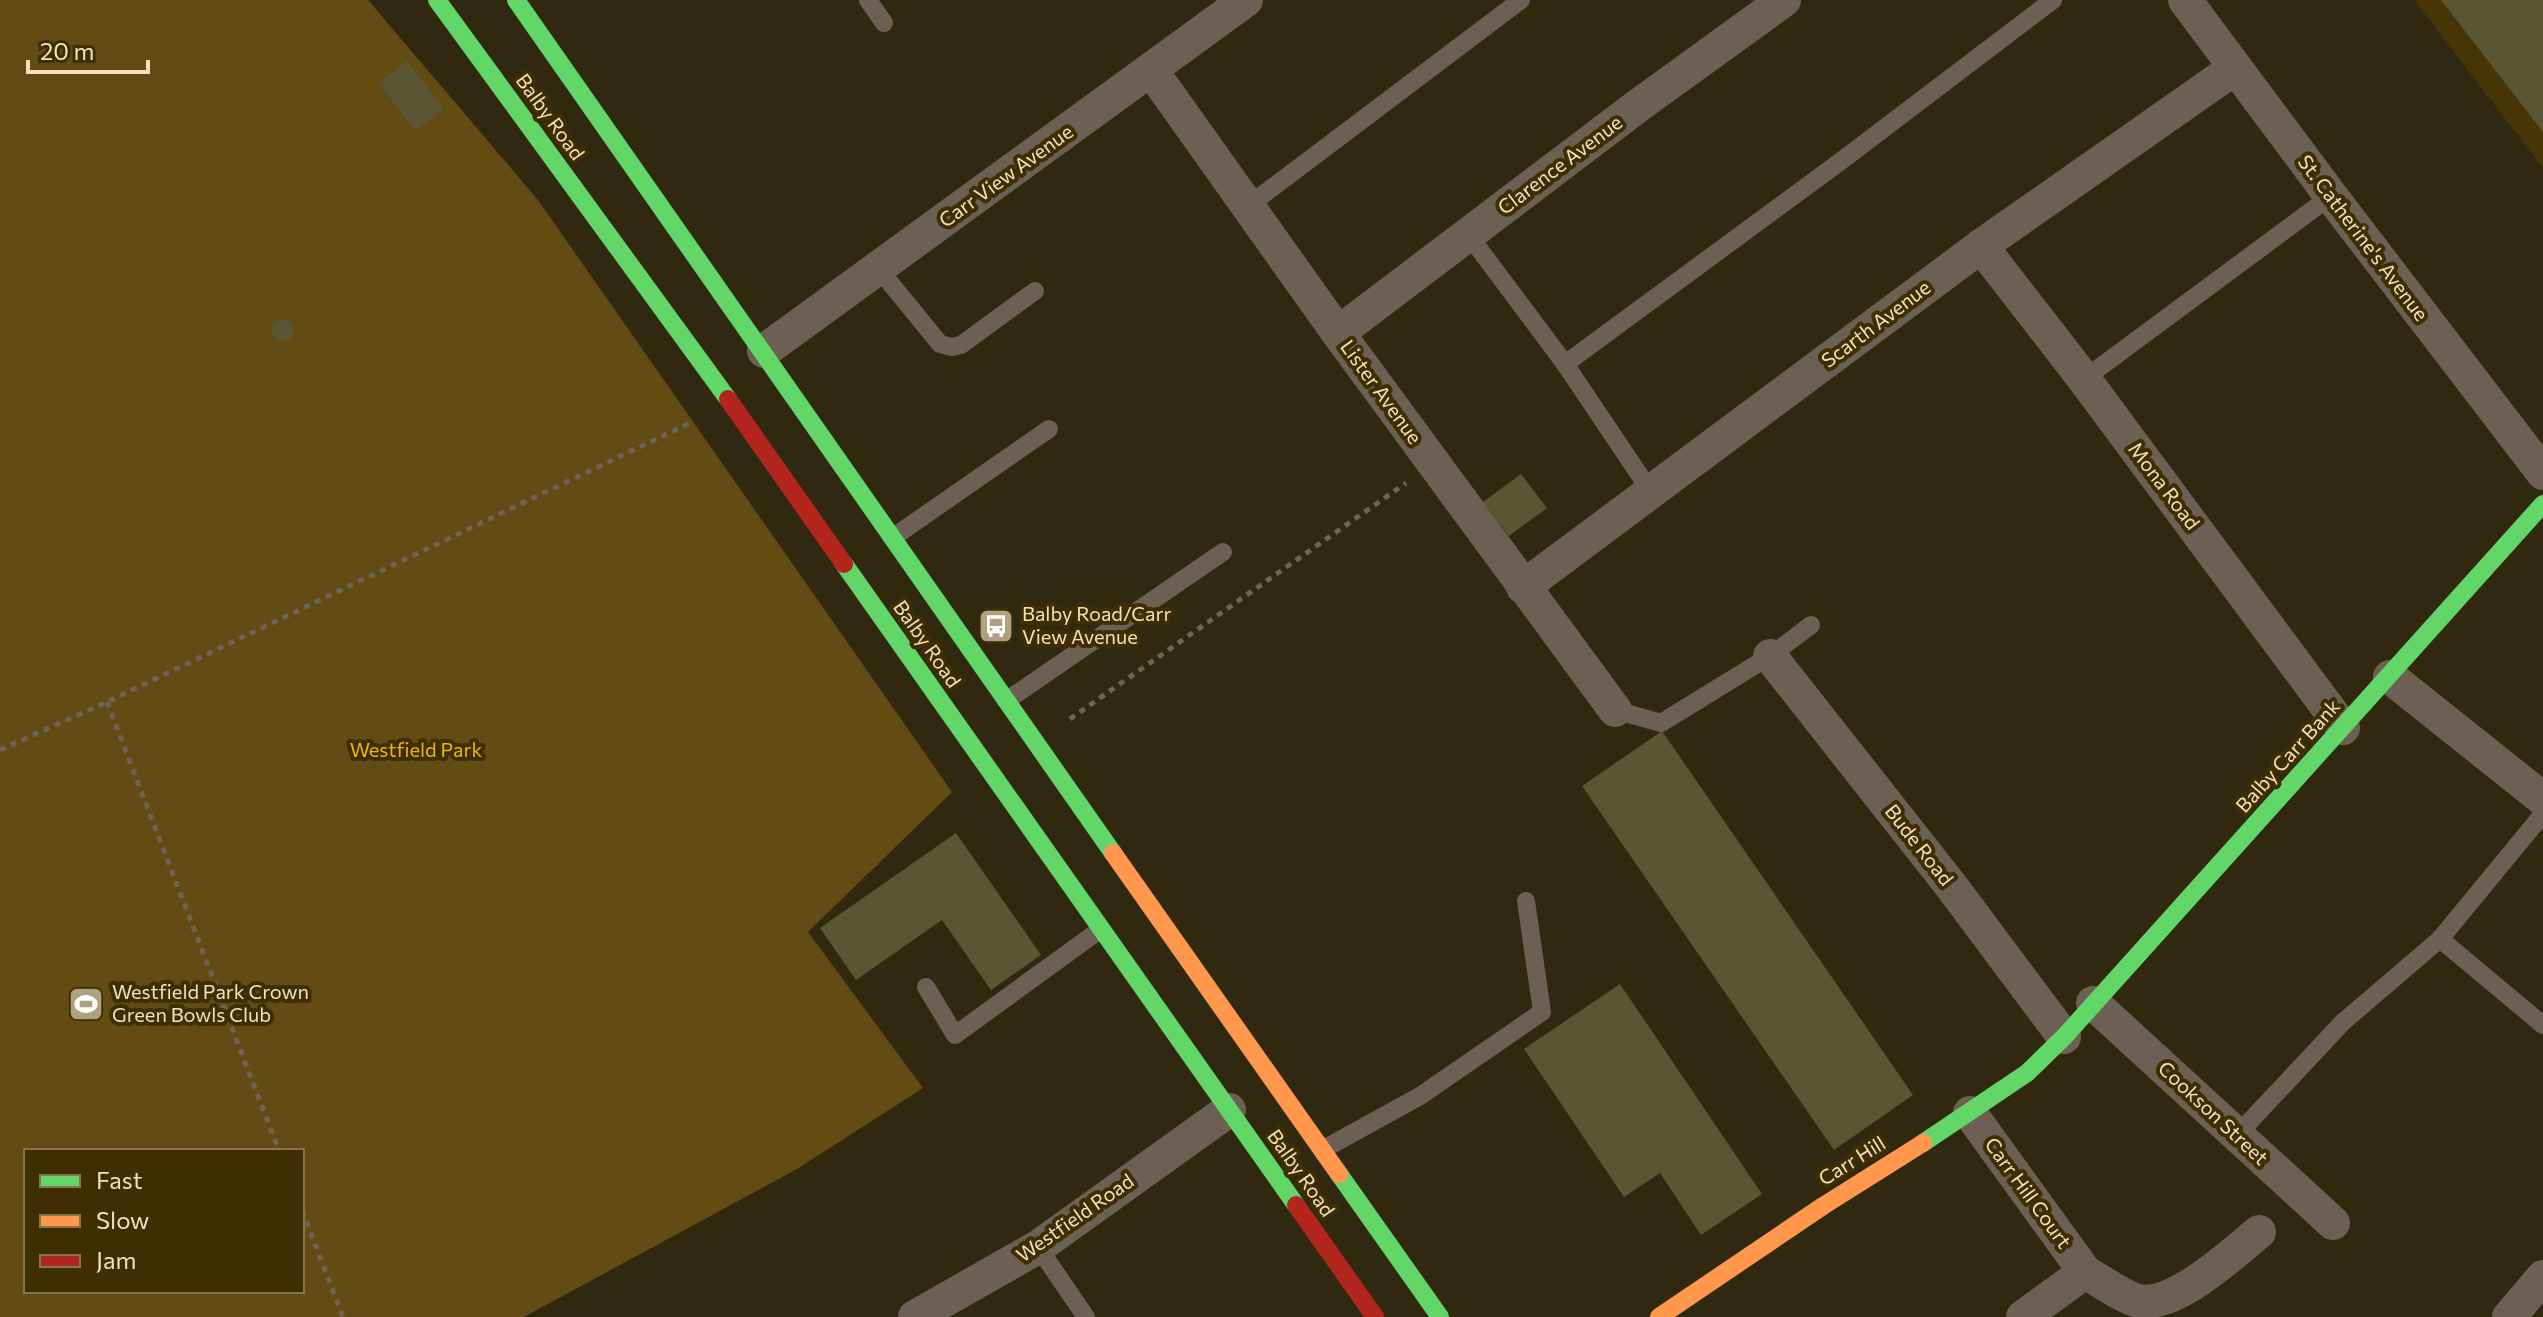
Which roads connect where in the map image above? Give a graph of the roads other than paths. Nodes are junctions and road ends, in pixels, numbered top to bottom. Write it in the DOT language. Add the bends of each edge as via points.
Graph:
graph roads {
  1 [pos="437,0"];
  2 [pos="516,0"];
  3 [pos="868,0"];
  4 [pos="1246,0"];
  5 [pos="1521,0"];
  6 [pos="1784,0"];
  7 [pos="2053,0"];
  8 [pos="2185,0"];
  9 [pos="884,23"];
  10 [pos="2235,68"];
  11 [pos="1151,70"];
  12 [pos="2331,196"];
  13 [pos="1248,206"];
  14 [pos="1468,234"];
  15 [pos="1981,246"];
  16 [pos="878,268"];
  17 [pos="1035,291"];
  18 [pos="1338,333"];
  19 [pos="764,351"];
  20 [pos="1565,364"];
  21 [pos="2084,379"];
  22 [pos="1049,429"];
  23 [pos="2543,473"];
  24 [pos="1651,492"];
  25 [pos="2543,504"];
  26 [pos="892,538"];
  27 [pos="1223,552"];
  28 [pos="1523,587"];
  29 [pos="1811,625"];
  30 [pos="1770,656"];
  31 [pos="2390,677"];
  32 [pos="1006,701"];
  33 [pos="1615,710"];
  34 [pos="2343,728"];
  35 [pos="2543,799"];
  36 [pos="2543,814"];
  37 [pos="1526,901"];
  38 [pos="1101,929"];
  39 [pos="2440,939"];
  40 [pos="926,987"];
  41 [pos="2093,1003"];
  42 [pos="2543,1025"];
  43 [pos="2064,1037"];
  44 [pos="1229,1110"];
  45 [pos="1970,1113"];
  46 [pos="2237,1135"];
  47 [pos="1322,1150"];
  48 [pos="2333,1223"];
  49 [pos="2259,1232"];
  50 [pos="1038,1247"];
  51 [pos="2085,1272"];
  52 [pos="2543,1277"];
  53 [pos="915,1317"];
  54 [pos="1086,1317"];
  55 [pos="1375,1317"];
  56 [pos="1440,1317"];
  57 [pos="1659,1317"];
  58 [pos="2023,1317"];
  59 [pos="2509,1317"];
  1 -- 38 [label="main road, Balby Road" via="731,403"];
  2 -- 19 [label="main road, Balby Road"];
  3 -- 9 [label="lane"];
  4 -- 11 [label="street, Carr View Avenue"];
  5 -- 13 [label="lane"];
  6 -- 14 [label="street, Clarence Avenue"];
  7 -- 20 [label="lane"];
  8 -- 10 [label="street, St. Catherine's Avenue"];
  10 -- 12 [label="street, St. Catherine's Avenue"];
  10 -- 15 [label="street, Scarth Avenue"];
  11 -- 13 [label="street, Lister Avenue"];
  11 -- 16 [label="street, Carr View Avenue"];
  12 -- 21 [label="lane"];
  12 -- 23 [label="street, St. Catherine's Avenue"];
  13 -- 18 [label="street, Lister Avenue"];
  14 -- 18 [label="street, Clarence Avenue"];
  14 -- 20 [label="lane"];
  15 -- 21 [label="street, Mona Road"];
  15 -- 24 [label="street, Scarth Avenue"];
  16 -- 17 [label="lane" via="940,344 952,347"];
  16 -- 19 [label="street, Carr View Avenue"];
  18 -- 28 [label="street, Lister Avenue"];
  19 -- 26 [label="main road, Balby Road"];
  20 -- 24 [label="lane"];
  21 -- 34 [label="street, Mona Road"];
  22 -- 26 [label="lane"];
  24 -- 28 [label="street, Scarth Avenue"];
  25 -- 31 [label="main road, Balby Carr Bank"];
  26 -- 32 [label="main road, Balby Road"];
  27 -- 32 [label="lane"];
  28 -- 33 [label="street, Lister Avenue"];
  29 -- 30 [label="lane"];
  30 -- 33 [label="lane" via="1661,723"];
  30 -- 43 [label="street, Bude Road"];
  31 -- 34 [label="main road, Balby Carr Bank"];
  31 -- 35 [label="street"];
  32 -- 47 [label="main road, Balby Road"];
  34 -- 41 [label="main road, Balby Carr Bank"];
  36 -- 39 [label="lane"];
  37 -- 47 [label="lane" via="1542,1012 1420,1096"];
  38 -- 40 [label="lane" via="955,1035"];
  38 -- 44 [label="main road, Balby Road"];
  39 -- 42 [label="lane"];
  39 -- 46 [label="lane" via="2343,1022"];
  41 -- 43 [label="main road, Balby Carr Bank"];
  41 -- 46 [label="street, Cookson Street"];
  43 -- 45 [label="main road, Carr Hill" via="2027,1073"];
  44 -- 50 [label="street, Westfield Road"];
  44 -- 55 [label="main road, Balby Road"];
  45 -- 51 [label="street, Carr Hill Court"];
  45 -- 57 [label="main road, Carr Hill"];
  46 -- 48 [label="street, Cookson Street"];
  47 -- 56 [label="main road, Balby Road"];
  49 -- 51 [label="street, Carr Hill Court" via="2184,1290 2158,1300 2135,1300"];
  50 -- 53 [label="street, Westfield Road"];
  50 -- 54 [label="lane"];
  51 -- 58 [label="street"];
  52 -- 59 [label="street"];
}
